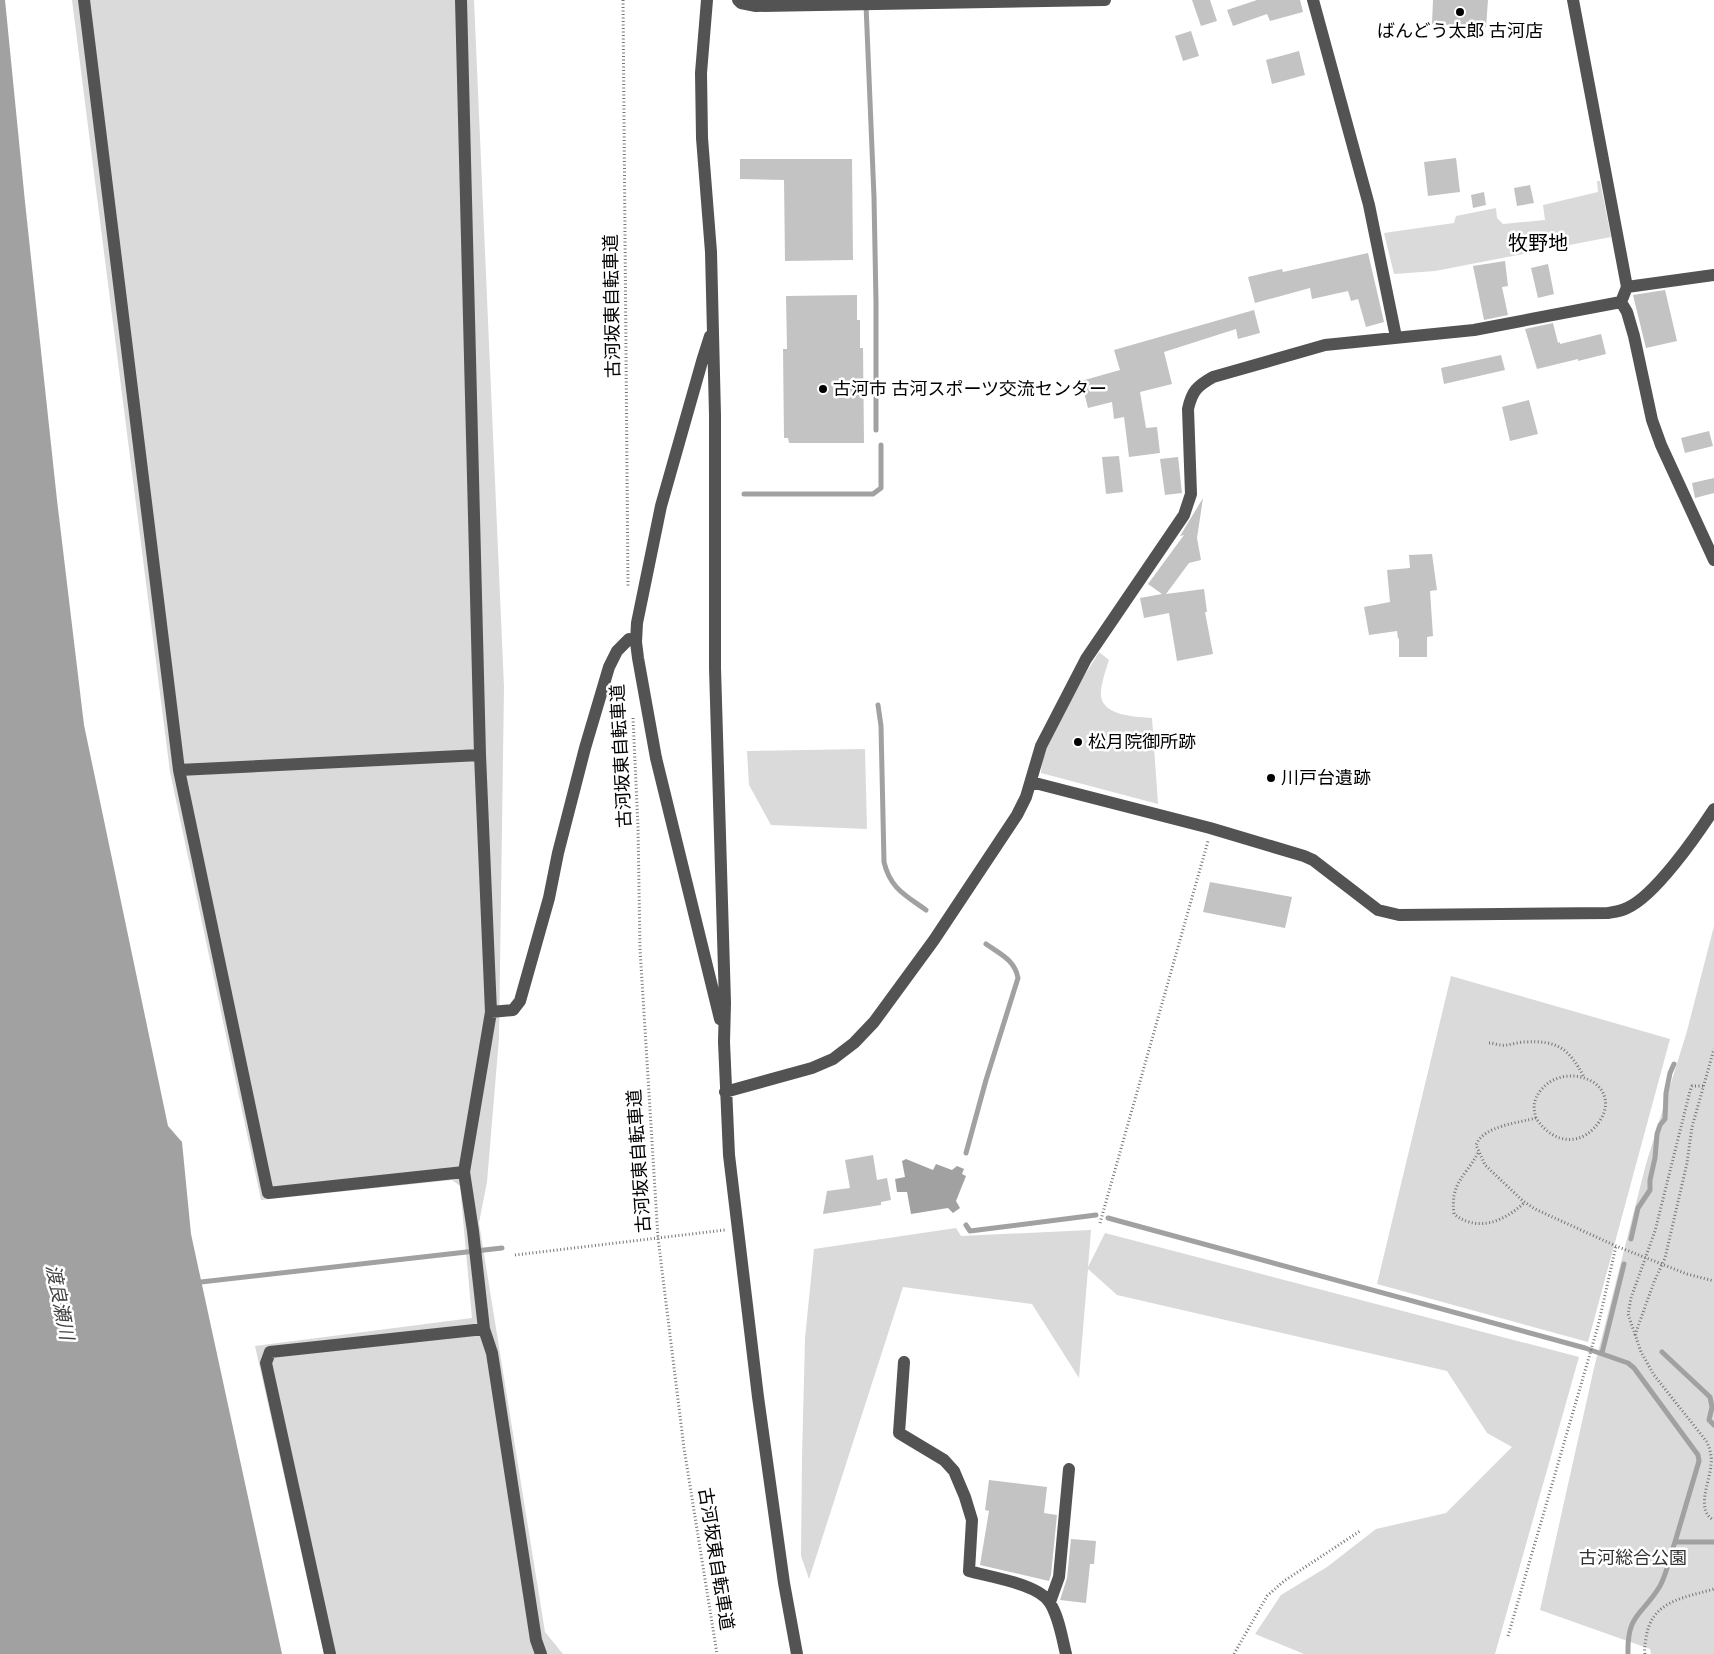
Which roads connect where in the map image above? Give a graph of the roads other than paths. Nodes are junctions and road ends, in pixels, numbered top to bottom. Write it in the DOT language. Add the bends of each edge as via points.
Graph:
graph roads {
  1 [pos="84,0"];
  2 [pos="461,0"];
  3 [pos="707,0"];
  4 [pos="738,0"];
  5 [pos="1105,0"];
  6 [pos="1313,0"];
  7 [pos="1573,0"];
  8 [pos="1714,275"];
  9 [pos="1627,287"];
  10 [pos="1621,302"];
  11 [pos="713,329"];
  12 [pos="1396,337"];
  13 [pos="1714,560"];
  14 [pos="636,642"];
  15 [pos="480,755"];
  16 [pos="179,770"];
  17 [pos="1031,782"];
  18 [pos="1714,809"];
  19 [pos="491,1012"];
  20 [pos="724,1042"];
  21 [pos="725,1092"];
  22 [pos="464,1172"];
  23 [pos="484,1329"];
  24 [pos="904,1362"];
  25 [pos="1069,1469"];
  26 [pos="1050,1602"];
  27 [pos="796,1651"];
  28 [pos="330,1654"];
  29 [pos="541,1654"];
  30 [pos="1066,1654"];
  1 -- 16 [label="street"];
  2 -- 15 [label="street"];
  3 -- 11 [label="street" via="701,73 702,138"];
  4 -- 5 [label="street" via="756,6"];
  6 -- 12 [label="street" via="1368,205"];
  7 -- 9 [label="street"];
  8 -- 9 [label="street"];
  9 -- 10 [label="street"];
  10 -- 12 [label="street" via="1474,330"];
  10 -- 13 [label="street" via="1634,336 1652,420 1661,445"];
  11 -- 14 [label="street" via="661,506 637,622"];
  11 -- 20 [label="street" via="715,668"];
  12 -- 17 [label="street" via="1325,345 1212,377 1191,395 1188,409 1191,494 1184,515 1086,659 1041,746"];
  14 -- 19 [label="street" via="630,640 617,651 609,666 584,748 549,898 520,1001 513,1010"];
  14 -- 20 [label="street" via="656,758"];
  15 -- 16 [label="street"];
  15 -- 19 [label="street"];
  16 -- 22 [label="street" via="268,1193"];
  17 -- 18 [label="street" via="1304,856 1378,910 1399,916 1608,913 1627,909 1655,887"];
  17 -- 21 [label="street" via="1017,815 934,940 874,1022 854,1043 812,1068"];
  19 -- 22 [label="street"];
  20 -- 21 [label="street"];
  21 -- 27 [label="street" via="729,1155 758,1397"];
  22 -- 23 [label="street"];
  23 -- 28 [label="street" via="270,1352 266,1363"];
  23 -- 29 [label="street" via="492,1353 536,1640"];
  24 -- 26 [label="street" via="899,1433 944,1460 954,1471 972,1520 969,1571 1023,1584 1042,1593"];
  25 -- 26 [label="street" via="1059,1577"];
  26 -- 30 [label="street"];
}
